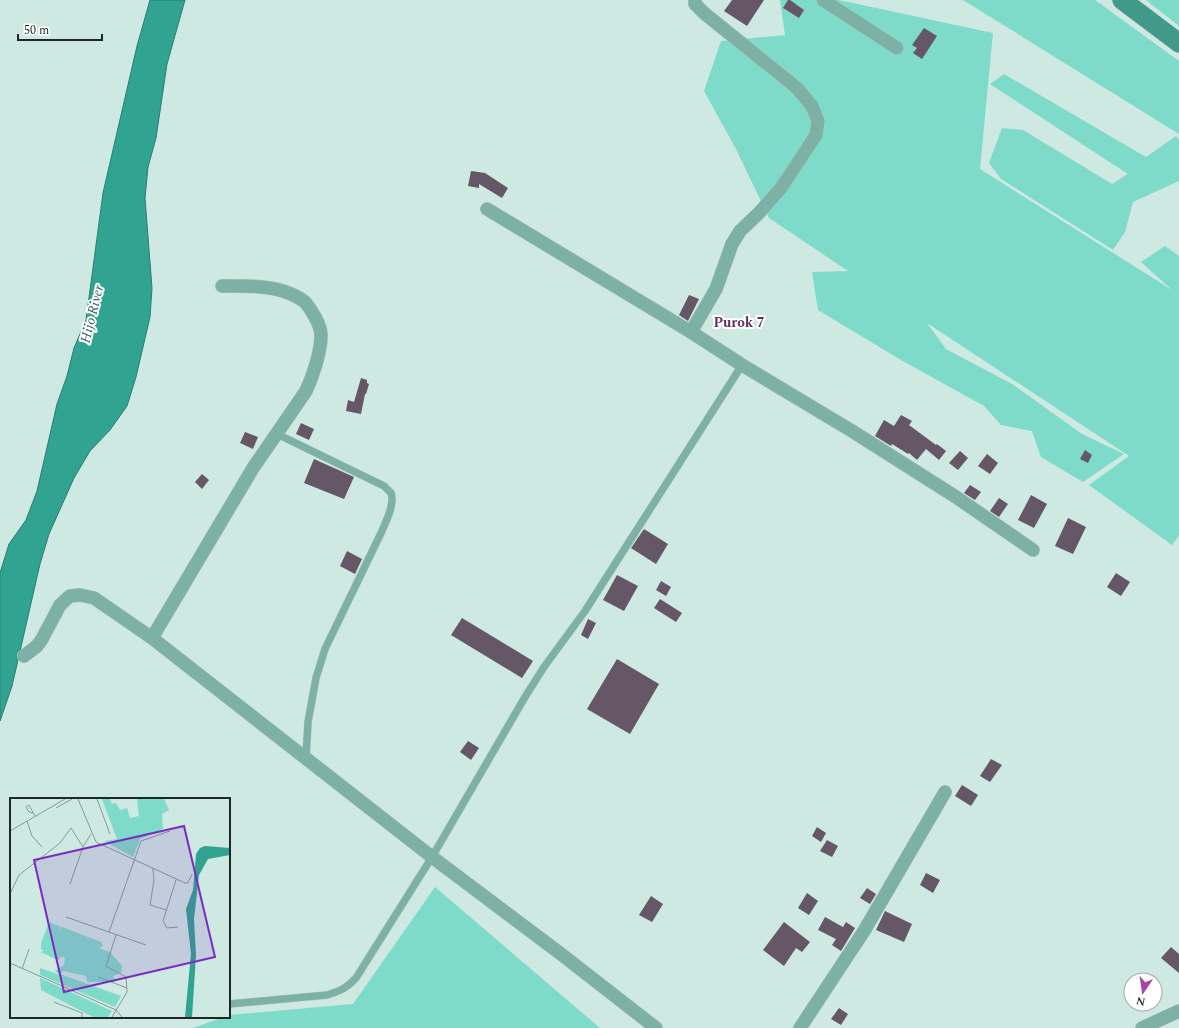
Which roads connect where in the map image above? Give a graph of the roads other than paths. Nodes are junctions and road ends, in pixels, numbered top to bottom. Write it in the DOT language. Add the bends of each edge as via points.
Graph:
graph roads {
  1 [pos="695,0"];
  2 [pos="823,0"];
  3 [pos="1122,0"];
  4 [pos="1179,43"];
  5 [pos="897,48"];
  6 [pos="487,209"];
  7 [pos="222,286"];
  8 [pos="691,332"];
  9 [pos="742,365"];
  10 [pos="277,434"];
  11 [pos="1033,550"];
  12 [pos="152,638"];
  13 [pos="24,656"];
  14 [pos="306,758"];
  15 [pos="945,792"];
  16 [pos="432,857"];
  17 [pos="230,1004"];
  18 [pos="1179,1011"];
  19 [pos="656,1028"];
  20 [pos="800,1028"];
  21 [pos="1142,1028"];
  1 -- 8 [label="street" via="695,4 704,13 797,88 812,106 818,121 816,135 781,188 732,244 716,289"];
  2 -- 5 [label="street"];
  3 -- 4 [label="main road"];
  6 -- 8 [label="street"];
  7 -- 10 [label="street" via="265,287 284,291 304,301 317,321 321,334 312,377 306,391"];
  8 -- 9 [label="street"];
  9 -- 11 [label="street" via="956,497"];
  9 -- 16 [label="lane" via="585,611 525,697"];
  10 -- 12 [label="street" via="253,468"];
  10 -- 14 [label="lane" via="384,486 390,493 392,502 377,543 325,649 311,702"];
  12 -- 13 [label="street" via="94,598 70,596 60,605 42,640"];
  12 -- 14 [label="street"];
  14 -- 16 [label="street"];
  15 -- 20 [label="street" via="864,932"];
  16 -- 17 [label="lane" via="348,987 328,995"];
  16 -- 19 [label="street"];
  18 -- 21 [label="street"];
}
